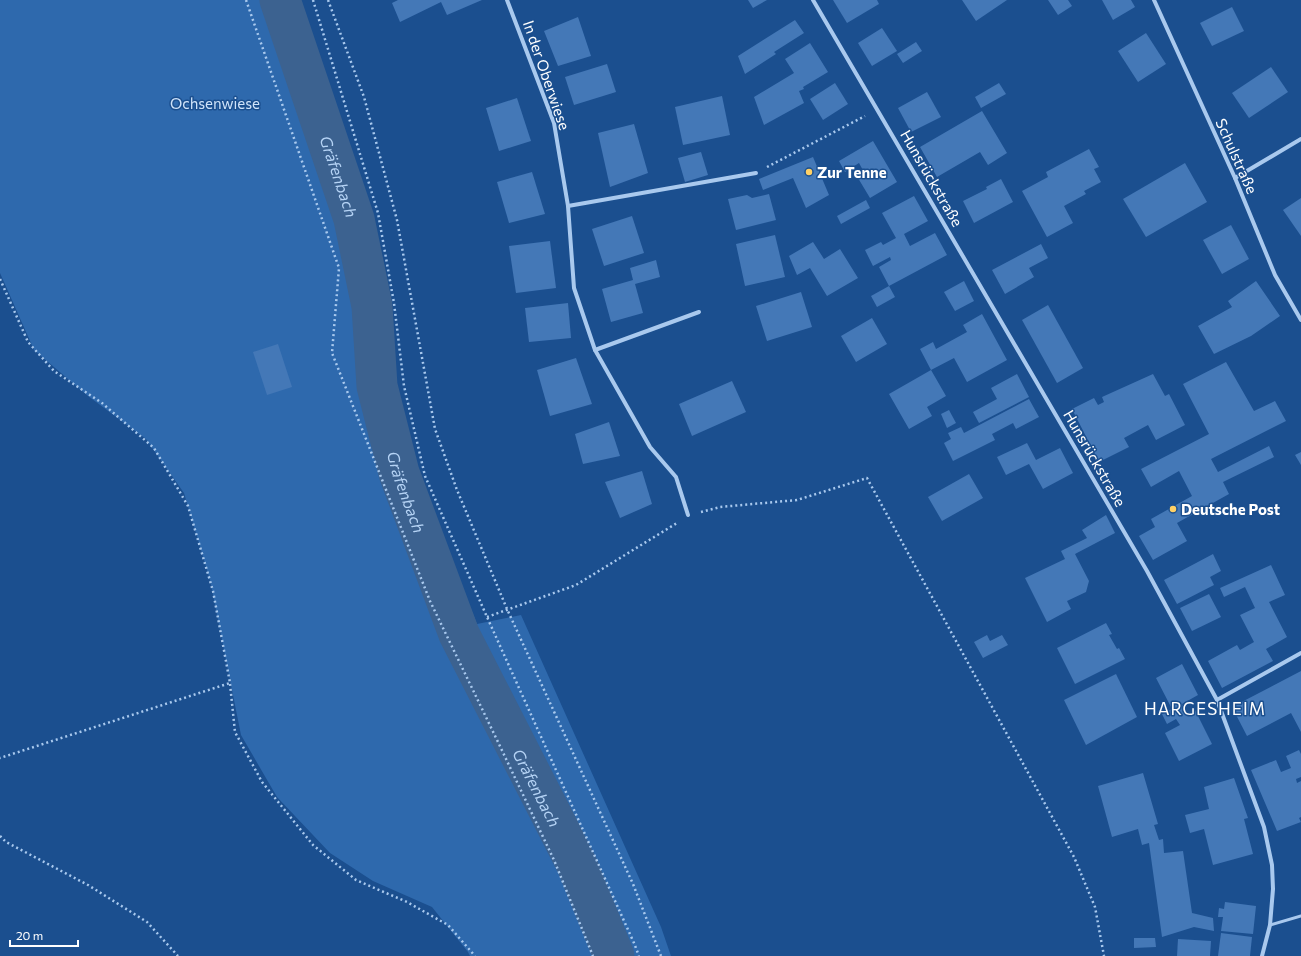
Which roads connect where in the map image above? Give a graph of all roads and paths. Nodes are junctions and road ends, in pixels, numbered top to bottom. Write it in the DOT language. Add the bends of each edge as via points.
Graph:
graph roads {
  1 [pos="246,0"];
  2 [pos="313,0"];
  3 [pos="328,0"];
  4 [pos="507,0"];
  5 [pos="813,0"];
  6 [pos="1154,0"];
  7 [pos="878,110"];
  8 [pos="1301,139"];
  9 [pos="756,173"];
  10 [pos="1235,178"];
  11 [pos="568,206"];
  12 [pos="0,279"];
  13 [pos="700,312"];
  14 [pos="1301,320"];
  15 [pos="594,350"];
  16 [pos="688,515"];
  17 [pos="507,610"];
  18 [pos="486,617"];
  19 [pos="1301,653"];
  20 [pos="230,684"];
  21 [pos="1217,700"];
  22 [pos="0,758"];
  23 [pos="0,836"];
  24 [pos="1301,916"];
  25 [pos="1270,924"];
  26 [pos="178,956"];
  27 [pos="474,956"];
  28 [pos="593,956"];
  29 [pos="638,956"];
  30 [pos="661,956"];
  31 [pos="1104,956"];
  32 [pos="1262,956"];
  1 -- 28 [label="path" via="339,268 332,353 430,601 554,860"];
  2 -- 18 [label="path" via="378,213 394,303 404,386 425,476"];
  3 -- 17 [label="path" via="364,97 397,220 435,429 457,490"];
  4 -- 11 [label="street, In der Oberwiese" via="554,123"];
  5 -- 7 [label="street, Hunsrückstraße"];
  6 -- 10 [label="street, Schulstraße"];
  7 -- 9 [label="path"];
  7 -- 21 [label="street, Hunsrückstraße" via="1147,571"];
  8 -- 10 [label="street"];
  9 -- 11 [label="street"];
  10 -- 14 [label="street, Schulstraße" via="1275,275"];
  11 -- 15 [label="street, In der Oberwiese" via="574,288"];
  12 -- 20 [label="path" via="28,342 54,371 102,403 154,448 188,506 213,591"];
  13 -- 15 [label="street"];
  15 -- 16 [label="street, In der Oberwiese" via="650,448 676,477"];
  16 -- 17 [label="path" via="576,585"];
  16 -- 31 [label="path" via="720,508 797,500 867,478 1074,857 1095,907"];
  17 -- 18 [label="path"];
  17 -- 30 [label="path" via="633,884"];
  18 -- 29 [label="path"];
  19 -- 21 [label="street"];
  20 -- 22 [label="path"];
  20 -- 27 [label="path" via="235,732 262,782 313,845 356,880 407,902 448,925"];
  21 -- 25 [label="street, Hunsrückstraße" via="1264,826 1272,865"];
  23 -- 26 [label="path" via="6,842 88,885 147,922"];
  24 -- 25 [label="lane"];
  25 -- 32 [label="street, Hunsrückstraße"];
}
